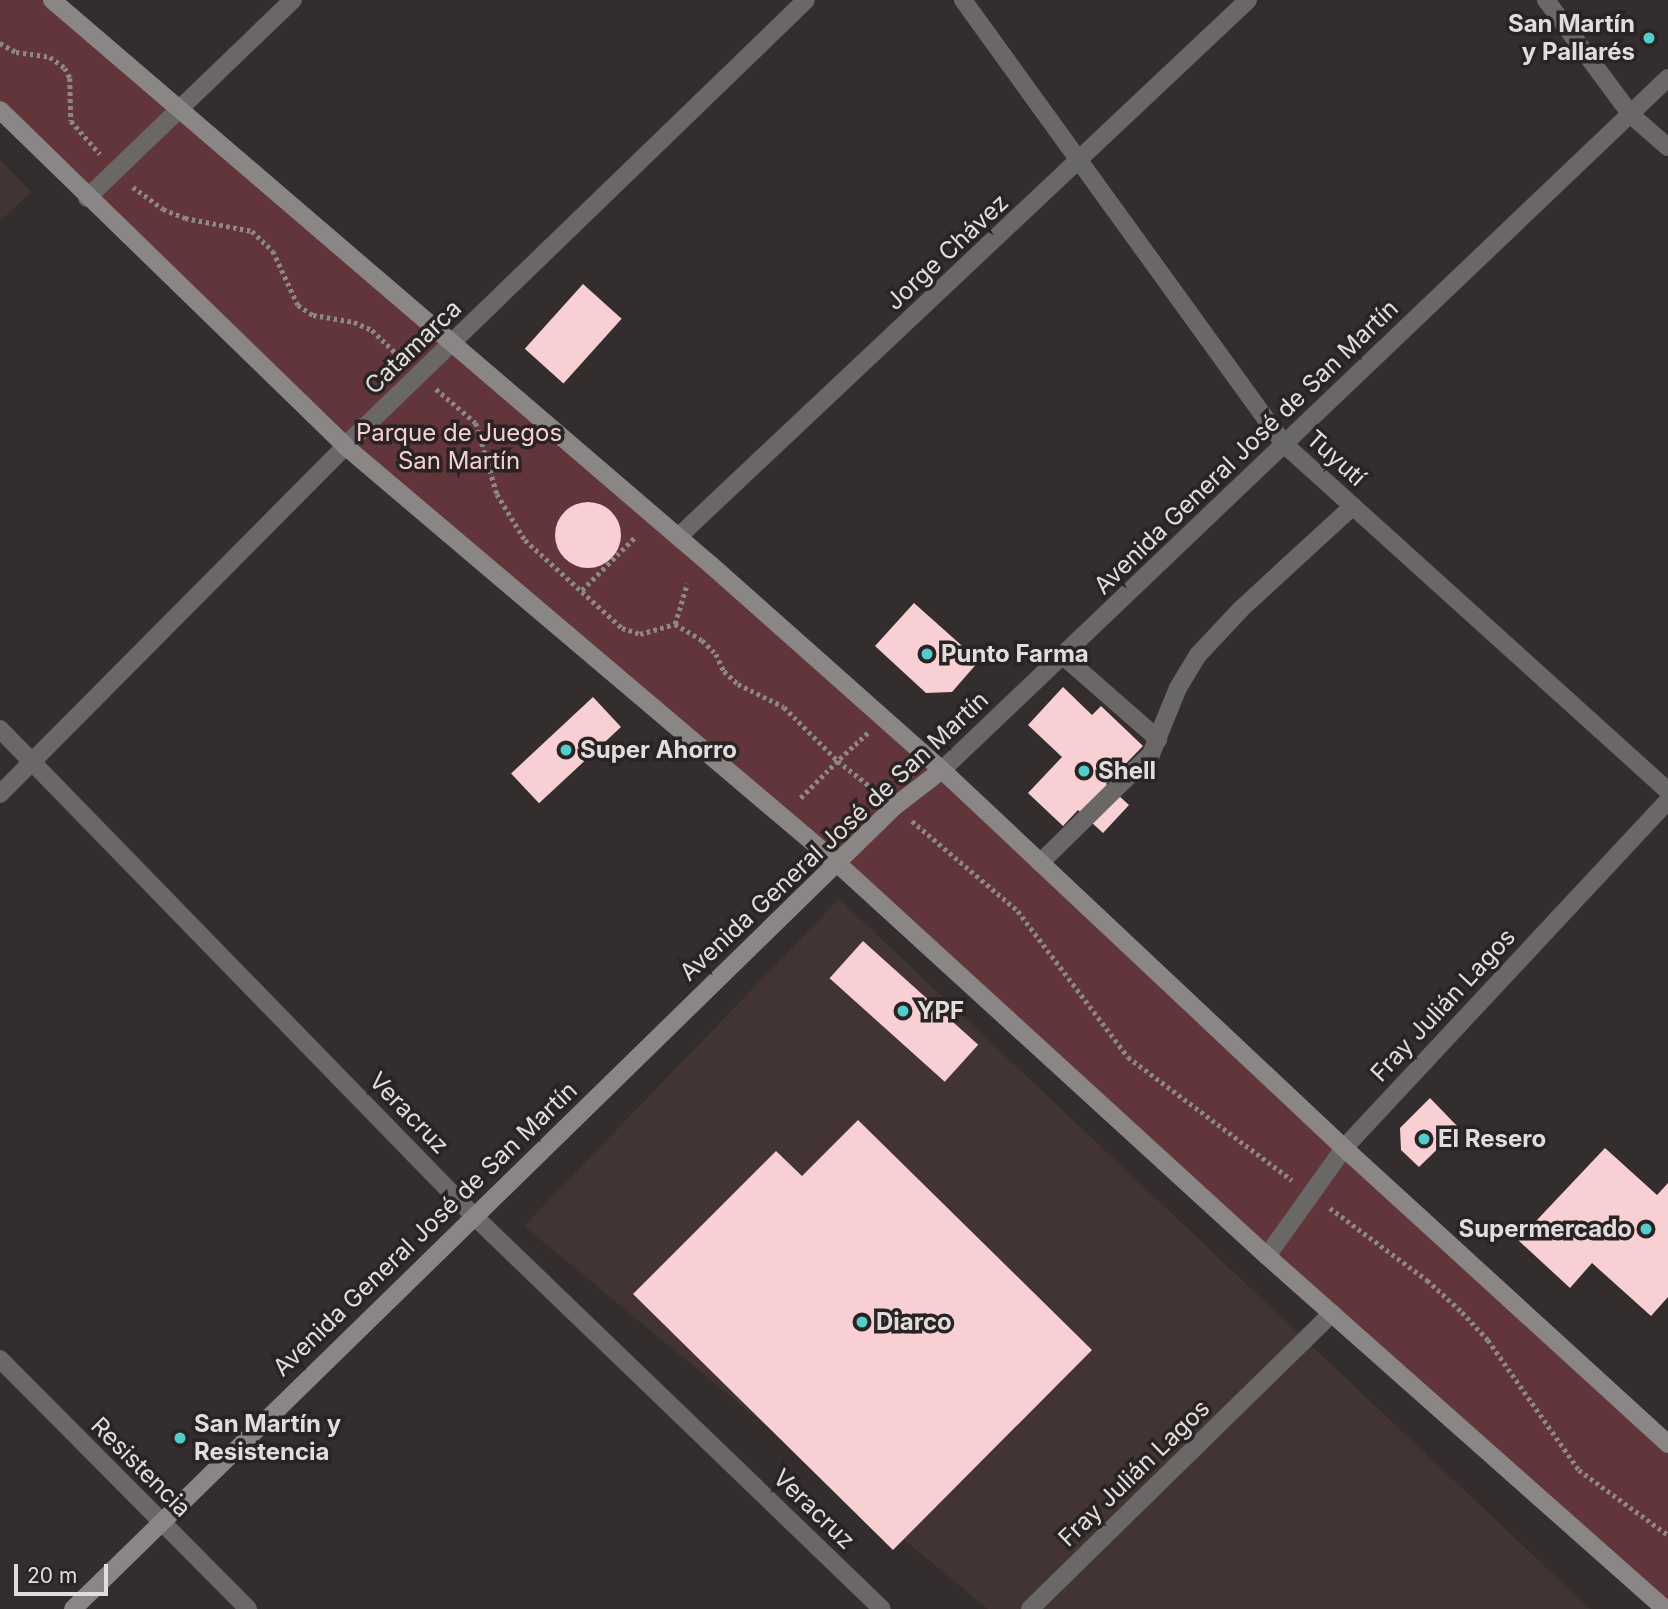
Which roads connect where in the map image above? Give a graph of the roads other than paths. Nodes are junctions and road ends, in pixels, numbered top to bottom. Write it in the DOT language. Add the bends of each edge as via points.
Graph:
graph roads {
  1 [pos="52,0"];
  2 [pos="293,0"];
  3 [pos="806,0"];
  4 [pos="963,0"];
  5 [pos="1248,0"];
  6 [pos="1546,0"];
  7 [pos="1668,78"];
  8 [pos="0,110"];
  9 [pos="178,110"];
  10 [pos="1632,115"];
  11 [pos="1668,146"];
  12 [pos="1080,161"];
  13 [pos="87,198"];
  14 [pos="451,343"];
  15 [pos="1284,444"];
  16 [pos="345,446"];
  17 [pos="1353,506"];
  18 [pos="678,537"];
  19 [pos="1062,655"];
  20 [pos="0,729"];
  21 [pos="1158,739"];
  22 [pos="33,762"];
  23 [pos="942,770"];
  24 [pos="1668,791"];
  25 [pos="0,794"];
  26 [pos="1668,800"];
  27 [pos="837,863"];
  28 [pos="1040,863"];
  29 [pos="1344,1147"];
  30 [pos="474,1216"];
  31 [pos="1267,1256"];
  32 [pos="1332,1313"];
  33 [pos="0,1359"];
  34 [pos="1668,1444"];
  35 [pos="161,1522"];
  36 [pos="73,1609"];
  37 [pos="247,1609"];
  38 [pos="882,1609"];
  39 [pos="1030,1609"];
  40 [pos="1665,1609"];
  1 -- 9 [label="main road"];
  2 -- 9 [label="street"];
  3 -- 14 [label="street, Catamarca"];
  4 -- 12 [label="street, Tuyutí"];
  5 -- 12 [label="street, Jorge Chávez"];
  6 -- 10 [label="street"];
  7 -- 10 [label="street, Avenida General José de San Martín"];
  8 -- 13 [label="main road"];
  9 -- 13 [label="street"];
  9 -- 14 [label="main road"];
  10 -- 11 [label="street"];
  10 -- 15 [label="street, Avenida General José de San Martín"];
  12 -- 15 [label="street, Tuyutí"];
  12 -- 18 [label="street, Jorge Chávez"];
  13 -- 16 [label="main road"];
  14 -- 16 [label="street, Catamarca"];
  14 -- 18 [label="main road"];
  15 -- 17 [label="street, Tuyutí"];
  15 -- 19 [label="street, Avenida General José de San Martín"];
  16 -- 22 [label="street, Catamarca"];
  16 -- 27 [label="main road"];
  17 -- 21 [label="street" via="1198,655 1178,688"];
  17 -- 24 [label="street, Tuyutí"];
  18 -- 23 [label="main road"];
  19 -- 21 [label="street"];
  19 -- 23 [label="street, Avenida General José de San Martín"];
  20 -- 22 [label="street, Veracruz"];
  21 -- 28 [label="street" via="1133,775"];
  22 -- 25 [label="street, Catamarca"];
  22 -- 30 [label="street, Veracruz"];
  23 -- 27 [label="main road, Avenida General José de San Martín" via="895,806"];
  23 -- 28 [label="main road"];
  26 -- 29 [label="street, Fray Julián Lagos"];
  27 -- 30 [label="main road, Avenida General José de San Martín"];
  27 -- 31 [label="main road"];
  28 -- 29 [label="main road"];
  29 -- 31 [label="street, Fray Julián Lagos"];
  29 -- 34 [label="main road"];
  30 -- 35 [label="main road, Avenida General José de San Martín"];
  30 -- 38 [label="street, Veracruz"];
  31 -- 32 [label="main road"];
  32 -- 39 [label="street, Fray Julián Lagos"];
  32 -- 40 [label="main road"];
  33 -- 35 [label="street, Resistencia"];
  35 -- 36 [label="main road, Avenida General José de San Martín"];
  35 -- 37 [label="street, Resistencia"];
}
